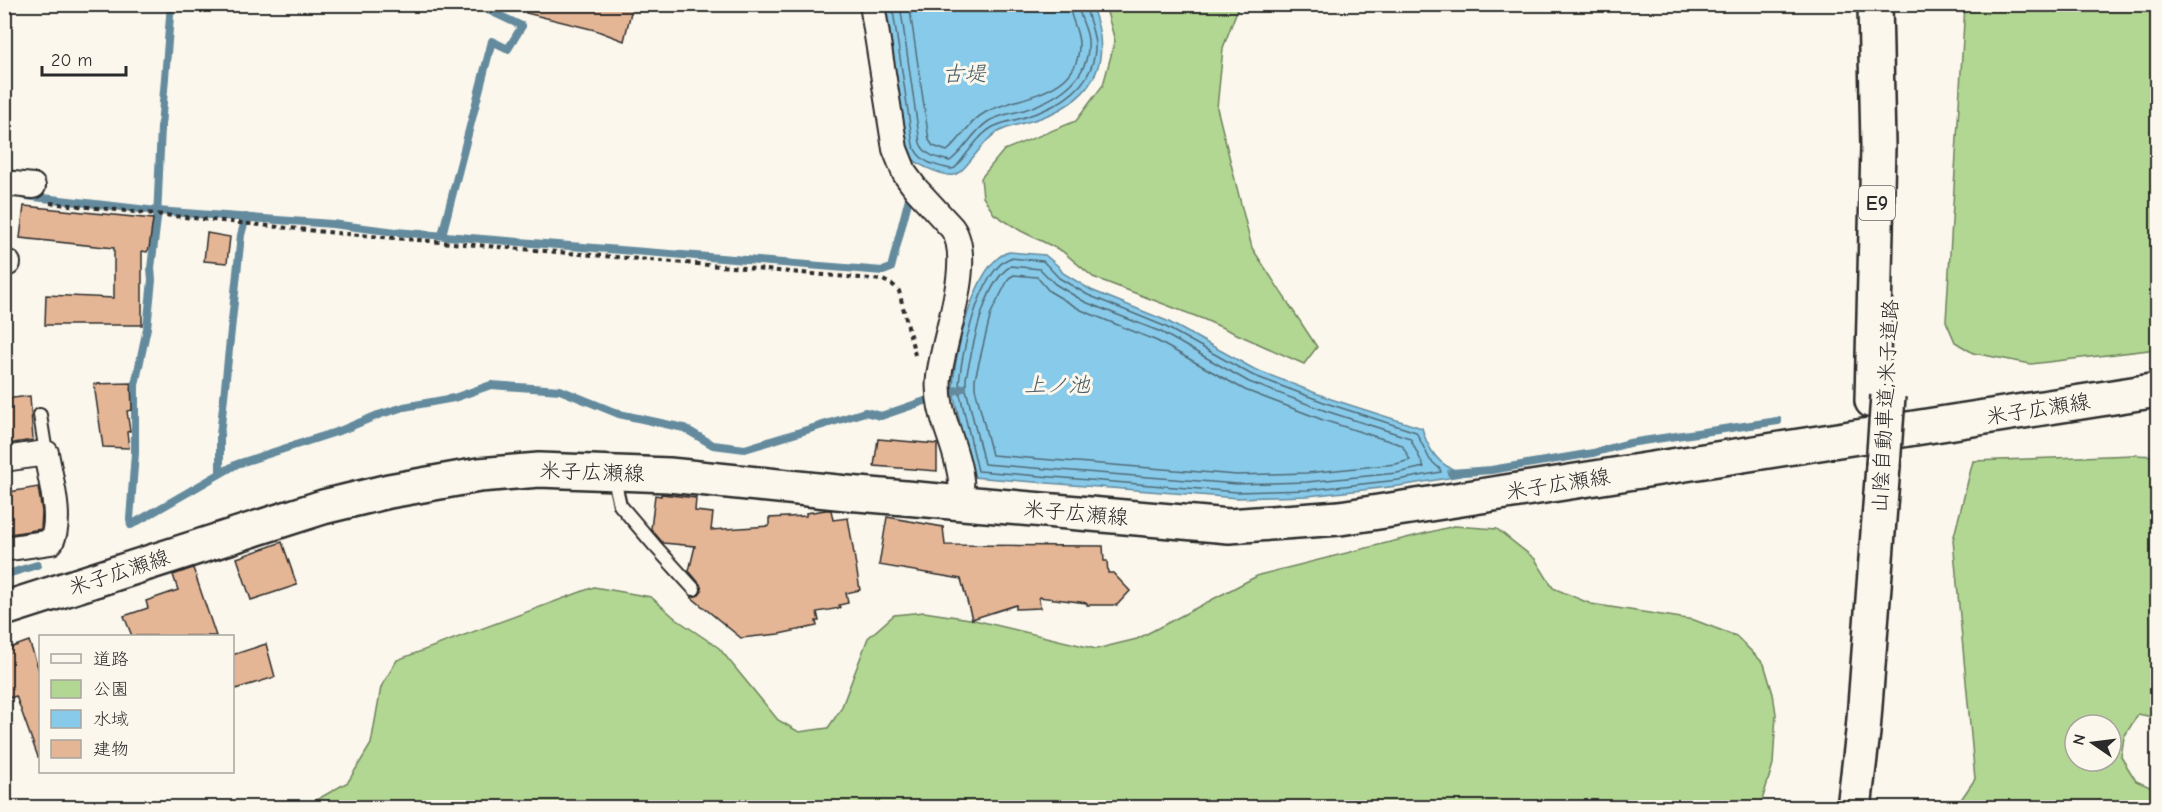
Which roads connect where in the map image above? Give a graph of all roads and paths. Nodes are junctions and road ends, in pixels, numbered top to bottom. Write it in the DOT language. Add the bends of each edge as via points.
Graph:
graph roads {
  1 [pos="872,4"];
  2 [pos="1875,4"];
  3 [pos="1892,4"];
  4 [pos="4,183"];
  5 [pos="40,194"];
  6 [pos="939,389"];
  7 [pos="2157,390"];
  8 [pos="1880,398"];
  9 [pos="40,416"];
  10 [pos="46,453"];
  11 [pos="4,459"];
  12 [pos="1875,467"];
  13 [pos="613,472"];
  14 [pos="960,503"];
  15 [pos="4,549"];
  16 [pos="694,589"];
  17 [pos="4,609"];
  18 [pos="1840,807"];
  19 [pos="1854,807"];
  1 -- 6 [label="street" via="895,149 905,174 956,234 960,246 960,273"];
  2 -- 8 [label="main road, 山陰自動車道;米子道路 / E9"];
  3 -- 8 [label="main road, 山陰自動車道;米子道路 / E9" via="1896,146"];
  4 -- 5 [label="street"];
  5 -- 6 [label="path" via="358,236 883,280 899,291 924,378"];
  6 -- 14 [label="street" via="939,405 961,481"];
  7 -- 14 [label="main road, 米子広瀬線" via="1340,518 1229,526"];
  8 -- 12 [label="main road, 山陰自動車道;米子道路 / E9"];
  9 -- 10 [label="lane"];
  10 -- 11 [label="street"];
  10 -- 15 [label="street" via="57,521 55,534 51,542"];
  12 -- 18 [label="main road, 山陰自動車道;米子道路 / E9"];
  12 -- 19 [label="main road, 山陰自動車道;米子道路 / E9" via="1863,732"];
  13 -- 14 [label="main road, 米子広瀬線"];
  13 -- 16 [label="lane" via="620,505"];
  13 -- 17 [label="main road, 米子広瀬線" via="539,470 489,474 389,491 323,507"];
}
